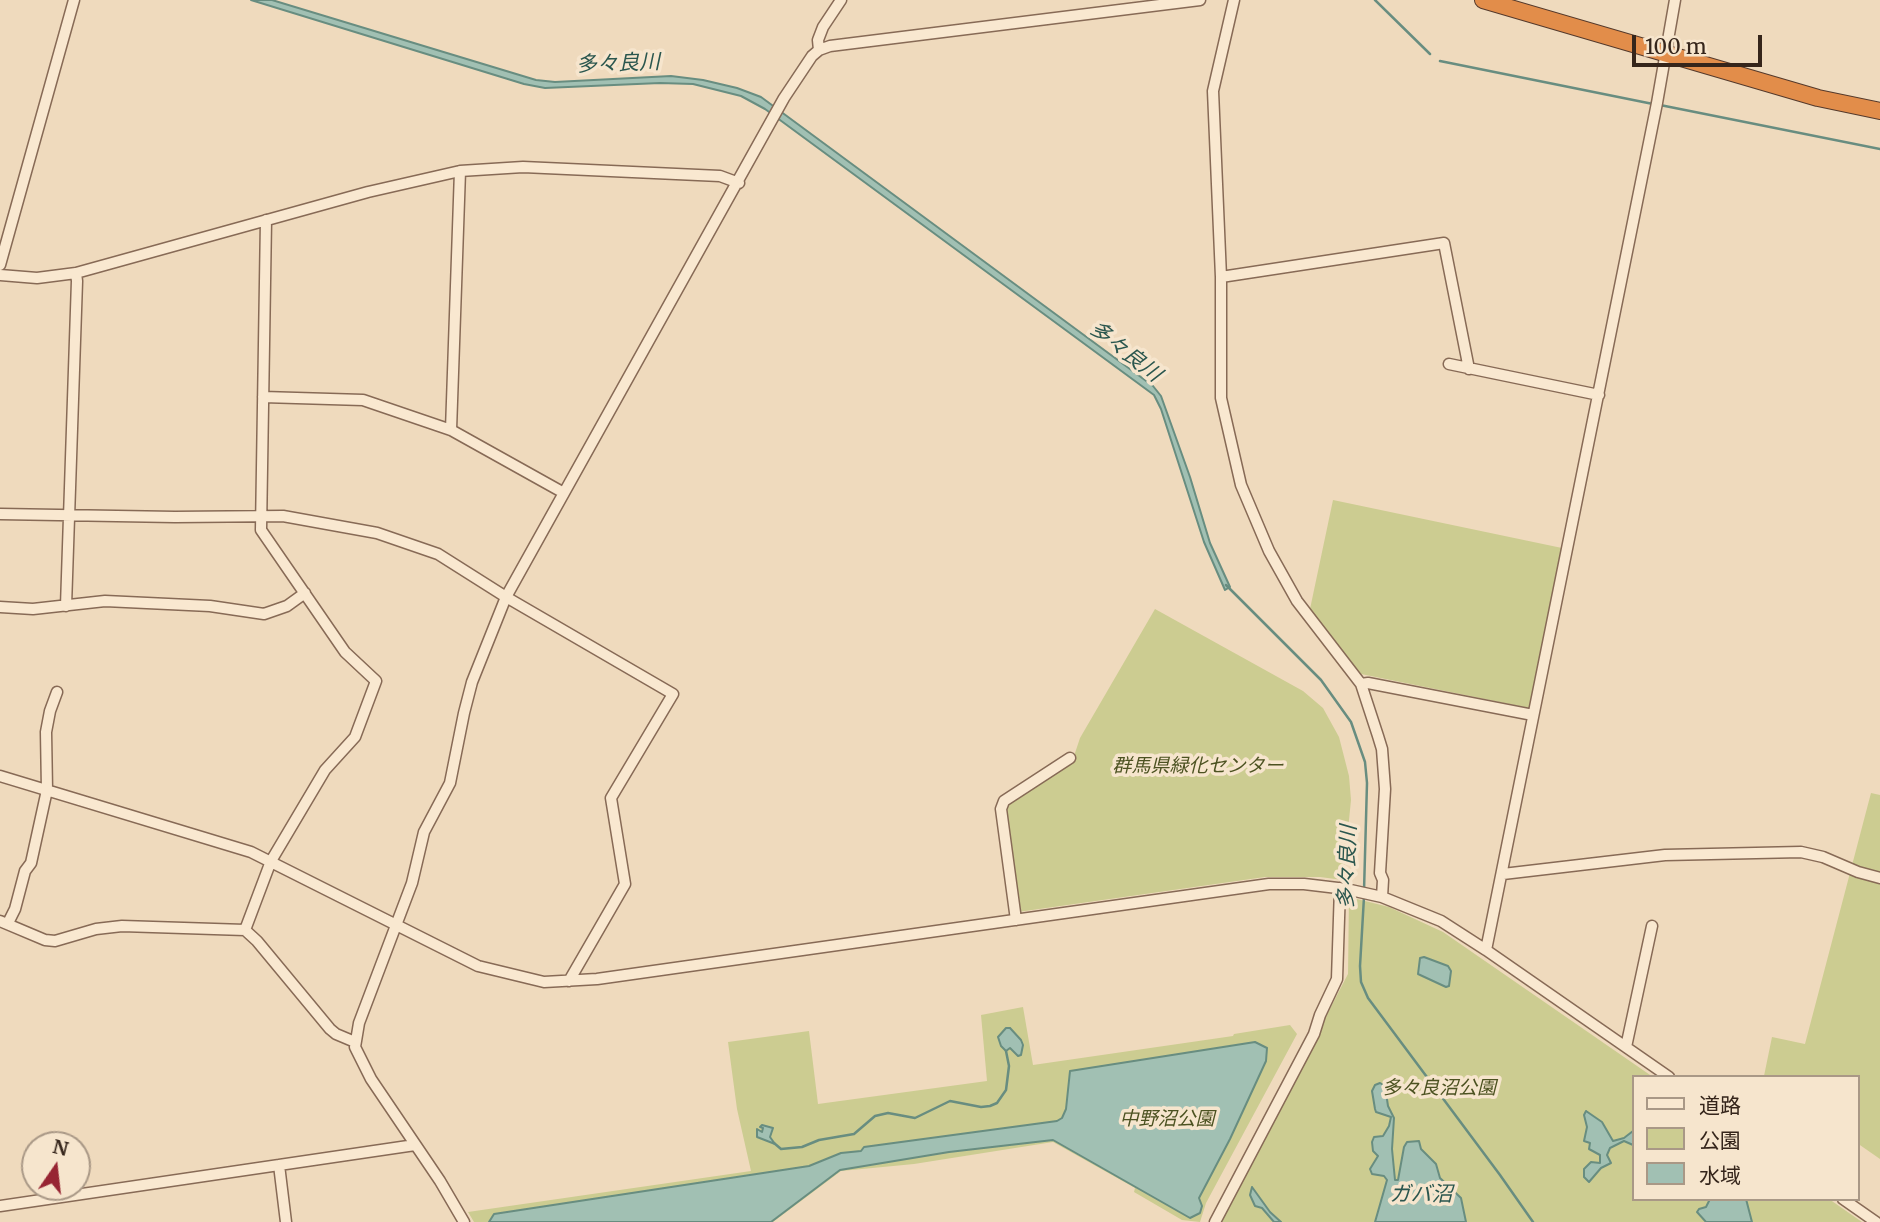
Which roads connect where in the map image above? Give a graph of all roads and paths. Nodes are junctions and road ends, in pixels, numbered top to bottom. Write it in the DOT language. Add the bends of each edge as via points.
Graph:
graph roads {
  1 [pos="74,0"];
  2 [pos="841,0"];
  3 [pos="1200,0"];
  4 [pos="1234,0"];
  5 [pos="1483,0"];
  6 [pos="1675,0"];
  7 [pos="819,50"];
  8 [pos="1665,54"];
  9 [pos="1880,111"];
  10 [pos="460,171"];
  11 [pos="738,183"];
  12 [pos="266,220"];
  13 [pos="0,265"];
  14 [pos="76,273"];
  15 [pos="0,275"];
  16 [pos="1221,277"];
  17 [pos="1449,363"];
  18 [pos="1469,369"];
  19 [pos="1599,395"];
  20 [pos="263,397"];
  21 [pos="451,430"];
  22 [pos="564,493"];
  23 [pos="0,514"];
  24 [pos="70,515"];
  25 [pos="260,516"];
  26 [pos="305,593"];
  27 [pos="506,597"];
  28 [pos="66,606"];
  29 [pos="0,607"];
  30 [pos="1361,684"];
  31 [pos="57,692"];
  32 [pos="1533,715"];
  33 [pos="1070,758"];
  34 [pos="0,776"];
  35 [pos="47,790"];
  36 [pos="271,862"];
  37 [pos="1503,874"];
  38 [pos="1880,878"];
  39 [pos="1345,889"];
  40 [pos="1380,896"];
  41 [pos="1016,920"];
  42 [pos="4,922"];
  43 [pos="395,925"];
  44 [pos="1652,926"];
  45 [pos="245,930"];
  46 [pos="1486,950"];
  47 [pos="569,981"];
  48 [pos="355,1042"];
  49 [pos="1626,1047"];
  50 [pos="1666,1075"];
  51 [pos="415,1145"];
  52 [pos="279,1165"];
  53 [pos="1846,1201"];
  54 [pos="0,1206"];
  55 [pos="286,1222"];
  56 [pos="464,1222"];
  57 [pos="1215,1222"];
  58 [pos="1876,1222"];
  1 -- 13 [label="street"];
  2 -- 7 [label="street" via="823,27"];
  3 -- 7 [label="street"];
  4 -- 16 [label="street" via="1213,91"];
  5 -- 8 [label="highway"];
  6 -- 8 [label="street"];
  7 -- 11 [label="street" via="784,98"];
  8 -- 9 [label="highway" via="1818,99"];
  8 -- 19 [label="street"];
  10 -- 11 [label="street" via="549,168 720,176"];
  10 -- 12 [label="street"];
  10 -- 21 [label="street"];
  11 -- 22 [label="street"];
  12 -- 14 [label="street"];
  12 -- 20 [label="street"];
  14 -- 15 [label="street" via="37,278"];
  14 -- 24 [label="street"];
  16 -- 18 [label="street" via="1444,243"];
  16 -- 30 [label="street" via="1221,398 1241,485 1290,590"];
  17 -- 18 [label="street"];
  18 -- 19 [label="street"];
  19 -- 32 [label="street"];
  20 -- 21 [label="street" via="363,400"];
  20 -- 25 [label="street"];
  21 -- 22 [label="street"];
  22 -- 27 [label="street"];
  23 -- 24 [label="street"];
  24 -- 25 [label="street"];
  24 -- 28 [label="street"];
  25 -- 26 [label="street" via="261,530"];
  25 -- 27 [label="street" via="344,525 417,545"];
  26 -- 28 [label="street" via="264,614 211,606 105,601"];
  26 -- 36 [label="street" via="345,652 376,681 355,737 325,770"];
  27 -- 43 [label="street" via="472,682 450,783 428,821 412,883"];
  27 -- 47 [label="street" via="673,694 611,798 625,884"];
  28 -- 29 [label="street"];
  30 -- 32 [label="street"];
  30 -- 40 [label="street" via="1384,766"];
  31 -- 35 [label="street" via="46,732"];
  32 -- 37 [label="street"];
  33 -- 41 [label="street" via="1004,802 1001,809"];
  34 -- 35 [label="street"];
  35 -- 36 [label="street" via="238,847"];
  35 -- 42 [label="street" via="31,863 15,909"];
  36 -- 43 [label="street"];
  36 -- 45 [label="street"];
  37 -- 38 [label="street" via="1665,855 1801,852"];
  37 -- 46 [label="street"];
  39 -- 40 [label="street"];
  39 -- 41 [label="street" via="1269,884"];
  39 -- 57 [label="street" via="1338,974 1317,1027"];
  40 -- 46 [label="street" via="1441,921"];
  41 -- 47 [label="street"];
  42 -- 45 [label="street" via="55,941 122,926"];
  43 -- 47 [label="street" via="478,966 544,982"];
  43 -- 48 [label="street"];
  44 -- 49 [label="street"];
  45 -- 48 [label="street" via="330,1029"];
  46 -- 49 [label="street"];
  48 -- 51 [label="street" via="371,1079"];
  49 -- 50 [label="street"];
  51 -- 52 [label="street"];
  51 -- 56 [label="street"];
  52 -- 54 [label="street"];
  52 -- 55 [label="street"];
  53 -- 58 [label="street"];
}
